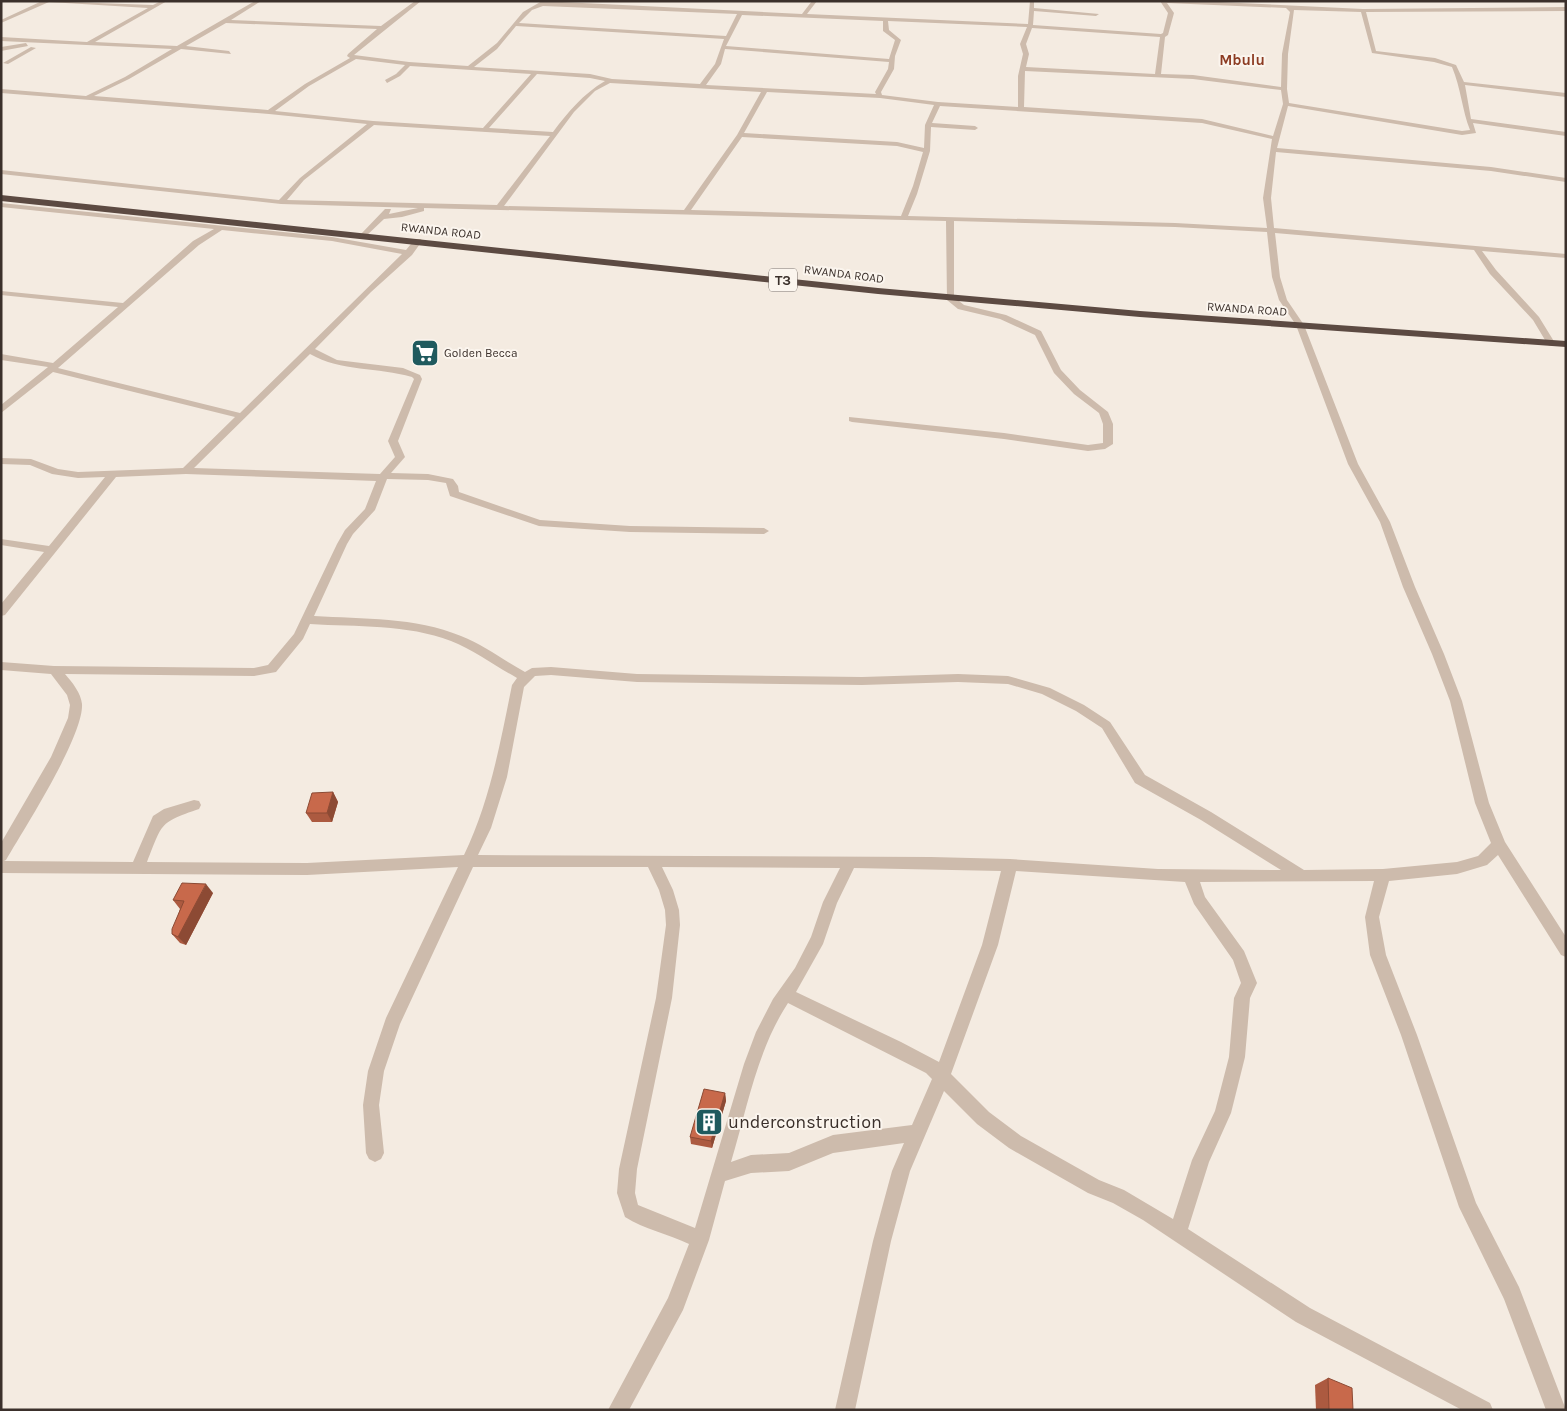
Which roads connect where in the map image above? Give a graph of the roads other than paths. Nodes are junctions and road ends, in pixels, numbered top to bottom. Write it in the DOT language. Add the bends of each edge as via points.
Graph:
graph roads {
  1 [pos="48,1"];
  2 [pos="165,1"];
  3 [pos="259,1"];
  4 [pos="419,1"];
  5 [pos="815,1"];
  6 [pos="1032,1"];
  7 [pos="1163,1"];
  8 [pos="544,2"];
  9 [pos="1173,2"];
  10 [pos="154,7"];
  11 [pos="1251,7"];
  12 [pos="1290,8"];
  13 [pos="1031,9"];
  14 [pos="1566,9"];
  15 [pos="738,11"];
  16 [pos="1363,12"];
  17 [pos="1268,13"];
  18 [pos="1096,14"];
  19 [pos="804,15"];
  20 [pos="1283,18"];
  21 [pos="885,20"];
  22 [pos="1291,20"];
  23 [pos="225,21"];
  24 [pos="1,22"];
  25 [pos="514,24"];
  26 [pos="1030,26"];
  27 [pos="382,28"];
  28 [pos="1163,35"];
  29 [pos="728,38"];
  30 [pos="1,39"];
  31 [pos="47,42"];
  32 [pos="88,44"];
  33 [pos="724,47"];
  34 [pos="179,48"];
  35 [pos="1,49"];
  36 [pos="229,53"];
  37 [pos="354,58"];
  38 [pos="890,62"];
  39 [pos="6,63"];
  40 [pos="409,64"];
  41 [pos="469,68"];
  42 [pos="1023,69"];
  43 [pos="536,72"];
  44 [pos="1158,76"];
  45 [pos="387,81"];
  46 [pos="610,82"];
  47 [pos="1462,83"];
  48 [pos="701,87"];
  49 [pos="1284,89"];
  50 [pos="765,90"];
  51 [pos="1,91"];
  52 [pos="1566,95"];
  53 [pos="880,96"];
  54 [pos="88,97"];
  55 [pos="938,104"];
  56 [pos="1286,104"];
  57 [pos="1021,109"];
  58 [pos="269,112"];
  59 [pos="1468,120"];
  60 [pos="373,123"];
  61 [pos="928,125"];
  62 [pos="975,128"];
  63 [pos="485,129"];
  64 [pos="552,134"];
  65 [pos="1566,134"];
  66 [pos="740,135"];
  67 [pos="1275,138"];
  68 [pos="927,150"];
  69 [pos="1273,150"];
  70 [pos="1,172"];
  71 [pos="1566,180"];
  72 [pos="1,198"];
  73 [pos="281,202"];
  74 [pos="1,205"];
  75 [pos="393,205"];
  76 [pos="425,206"];
  77 [pos="499,207"];
  78 [pos="686,213"];
  79 [pos="382,217"];
  80 [pos="904,217"];
  81 [pos="950,218"];
  82 [pos="188,224"];
  83 [pos="222,227"];
  84 [pos="1270,230"];
  85 [pos="364,236"];
  86 [pos="418,241"];
  87 [pos="193,245"];
  88 [pos="1476,248"];
  89 [pos="409,253"];
  90 [pos="1566,256"];
  91 [pos="1,293"];
  92 [pos="950,298"];
  93 [pos="122,305"];
  94 [pos="1300,325"];
  95 [pos="1551,343"];
  96 [pos="1566,344"];
  97 [pos="310,350"];
  98 [pos="1,358"];
  99 [pos="53,367"];
  100 [pos="1,410"];
  101 [pos="241,416"];
  102 [pos="852,419"];
  103 [pos="1,461"];
  104 [pos="186,471"];
  105 [pos="112,475"];
  106 [pos="383,477"];
  107 [pos="764,531"];
  108 [pos="1,542"];
  109 [pos="51,550"];
  110 [pos="1,612"];
  111 [pos="307,620"];
  112 [pos="1,666"];
  113 [pos="54,670"];
  114 [pos="525,677"];
  115 [pos="194,805"];
  116 [pos="1499,845"];
  117 [pos="1,856"];
  118 [pos="468,860"];
  119 [pos="654,862"];
  120 [pos="850,863"];
  121 [pos="1010,865"];
  122 [pos="1,867"];
  123 [pos="136,869"];
  124 [pos="1190,875"];
  125 [pos="1383,875"];
  126 [pos="1302,876"];
  127 [pos="1566,950"];
  128 [pos="785,994"];
  129 [pos="942,1076"];
  130 [pos="917,1133"];
  131 [pos="375,1153"];
  132 [pos="718,1175"];
  133 [pos="1178,1233"];
  134 [pos="700,1240"];
  135 [pos="618,1410"];
  136 [pos="845,1410"];
  137 [pos="1483,1410"];
  138 [pos="1556,1410"];
  1 -- 10 [label="street"];
  1 -- 24 [label="street"];
  2 -- 10 [label="street"];
  3 -- 23 [label="street"];
  4 -- 27 [label="street"];
  5 -- 19 [label="street"];
  6 -- 13 [label="street"];
  7 -- 9 [label="street"];
  7 -- 28 [label="street" via="1171,13"];
  8 -- 15 [label="street"];
  8 -- 25 [label="street"];
  9 -- 11 [label="street"];
  10 -- 32 [label="street"];
  11 -- 12 [label="street"];
  11 -- 17 [label="street"];
  12 -- 16 [label="street"];
  12 -- 22 [label="street" via="1293,11"];
  13 -- 18 [label="street"];
  13 -- 26 [label="street"];
  14 -- 16 [label="street"];
  15 -- 19 [label="street"];
  15 -- 29 [label="street"];
  16 -- 47 [label="street" via="1374,52 1448,63 1457,70"];
  19 -- 21 [label="street"];
  20 -- 22 [label="street"];
  21 -- 26 [label="street"];
  21 -- 38 [label="street" via="886,32 898,40"];
  22 -- 49 [label="street" via="1285,54"];
  23 -- 27 [label="street"];
  23 -- 34 [label="street"];
  25 -- 29 [label="street"];
  25 -- 41 [label="street" via="495,47"];
  26 -- 28 [label="street"];
  26 -- 42 [label="street" via="1023,44 1026,54"];
  27 -- 37 [label="street" via="350,55"];
  28 -- 44 [label="street"];
  29 -- 33 [label="street"];
  30 -- 31 [label="street"];
  31 -- 32 [label="street"];
  31 -- 35 [label="street"];
  31 -- 39 [label="street"];
  32 -- 34 [label="street"];
  33 -- 38 [label="street"];
  33 -- 48 [label="street" via="718,64"];
  34 -- 36 [label="street"];
  34 -- 54 [label="street"];
  37 -- 40 [label="street"];
  37 -- 58 [label="street"];
  38 -- 53 [label="street" via="891,69 878,92"];
  40 -- 41 [label="street"];
  40 -- 45 [label="street"];
  41 -- 43 [label="street"];
  42 -- 44 [label="street"];
  42 -- 57 [label="street"];
  43 -- 46 [label="street" via="601,77"];
  43 -- 63 [label="street"];
  44 -- 49 [label="street" via="1216,78"];
  46 -- 48 [label="street"];
  46 -- 64 [label="street" via="593,90"];
  47 -- 52 [label="street"];
  47 -- 59 [label="street"];
  48 -- 50 [label="street"];
  49 -- 56 [label="street"];
  50 -- 53 [label="street"];
  50 -- 66 [label="street"];
  51 -- 54 [label="street"];
  53 -- 55 [label="street"];
  54 -- 58 [label="street"];
  55 -- 57 [label="street"];
  55 -- 61 [label="street"];
  56 -- 59 [label="street" via="1462,133 1474,132"];
  56 -- 67 [label="street"];
  57 -- 67 [label="street" via="1202,121"];
  58 -- 60 [label="street"];
  59 -- 65 [label="street"];
  60 -- 63 [label="street"];
  60 -- 73 [label="street" via="333,153"];
  61 -- 62 [label="street"];
  61 -- 68 [label="street"];
  63 -- 64 [label="street"];
  64 -- 77 [label="street"];
  66 -- 68 [label="street" via="897,144"];
  66 -- 78 [label="street"];
  67 -- 69 [label="street"];
  68 -- 80 [label="street"];
  69 -- 71 [label="street" via="1492,169"];
  69 -- 84 [label="street" via="1268,198"];
  70 -- 73 [label="street"];
  72 -- 85 [label="highway, RWANDA ROAD / T3"];
  73 -- 75 [label="street"];
  74 -- 82 [label="street"];
  75 -- 76 [label="street"];
  75 -- 79 [label="street"];
  76 -- 77 [label="street"];
  76 -- 79 [label="street" via="409,213"];
  77 -- 78 [label="street"];
  78 -- 80 [label="street"];
  79 -- 85 [label="street"];
  80 -- 81 [label="street"];
  81 -- 84 [label="street"];
  81 -- 92 [label="street"];
  82 -- 83 [label="street"];
  82 -- 87 [label="street" via="196,232"];
  83 -- 87 [label="street"];
  83 -- 89 [label="street" via="332,239"];
  84 -- 88 [label="street"];
  84 -- 94 [label="street" via="1278,285 1283,300"];
  85 -- 86 [label="highway, RWANDA ROAD / T3"];
  86 -- 89 [label="street"];
  86 -- 92 [label="highway, RWANDA ROAD / T3"];
  87 -- 93 [label="street"];
  88 -- 90 [label="street"];
  88 -- 95 [label="street" via="1493,272 1536,319"];
  89 -- 97 [label="street"];
  91 -- 93 [label="street"];
  92 -- 94 [label="highway, RWANDA ROAD / T3"];
  92 -- 102 [label="street" via="961,307 1003,317 1038,334 1057,371 1102,412 1108,424 1108,444 1088,448"];
  93 -- 99 [label="street"];
  94 -- 95 [label="highway, RWANDA ROAD / T3"];
  94 -- 116 [label="street" via="1352,464 1385,522 1456,701 1482,803"];
  95 -- 96 [label="highway, RWANDA ROAD / T3"];
  97 -- 101 [label="street"];
  97 -- 106 [label="street" via="327,360 416,375 417,383 393,441 400,457"];
  98 -- 99 [label="street"];
  99 -- 100 [label="street"];
  99 -- 101 [label="street"];
  101 -- 104 [label="street"];
  103 -- 105 [label="street" via="31,462 66,474"];
  104 -- 105 [label="street"];
  104 -- 106 [label="street"];
  105 -- 109 [label="street"];
  106 -- 107 [label="street" via="428,477 449,481 454,494 539,523 630,529"];
  106 -- 111 [label="street" via="370,510 342,544"];
  108 -- 109 [label="street"];
  109 -- 110 [label="street"];
  111 -- 113 [label="street" via="277,664 265,671"];
  111 -- 114 [label="street" via="390,624 427,630 479,648"];
  112 -- 113 [label="street"];
  113 -- 117 [label="street" via="69,687 76,704 75,719 66,741"];
  114 -- 118 [label="street" via="518,685 493,803"];
  114 -- 126 [label="street" via="532,672 551,671 637,678 1008,680 1046,691 1106,725 1140,779"];
  115 -- 123 [label="street" via="158,820"];
  116 -- 125 [label="street" via="1482,860 1457,868"];
  116 -- 127 [label="street"];
  118 -- 119 [label="street"];
  118 -- 123 [label="street" via="308,869"];
  118 -- 131 [label="street" via="380,1053 371,1105"];
  119 -- 120 [label="street"];
  119 -- 134 [label="street" via="668,897 673,925 664,998 628,1169 626,1193 631,1211"];
  120 -- 121 [label="street"];
  120 -- 128 [label="street" via="830,902 818,939"];
  121 -- 124 [label="street"];
  121 -- 129 [label="street" via="990,945"];
  122 -- 123 [label="street"];
  124 -- 126 [label="street"];
  124 -- 133 [label="street" via="1199,900 1239,956 1249,983 1242,998 1237,1058 1223,1113 1201,1160"];
  125 -- 126 [label="street"];
  125 -- 138 [label="street" via="1372,917 1378,955 1468,1207 1512,1294"];
  128 -- 129 [label="street" via="895,1047"];
  128 -- 132 [label="street" via="755,1056"];
  129 -- 130 [label="street"];
  129 -- 133 [label="street" via="982,1118 1015,1142 1094,1187 1118,1196"];
  130 -- 132 [label="street" via="833,1144 789,1162 751,1164"];
  130 -- 136 [label="street" via="901,1171 884,1232"];
  132 -- 134 [label="street"];
  133 -- 137 [label="street" via="1303,1315"];
  134 -- 135 [label="street" via="676,1303"];
}
